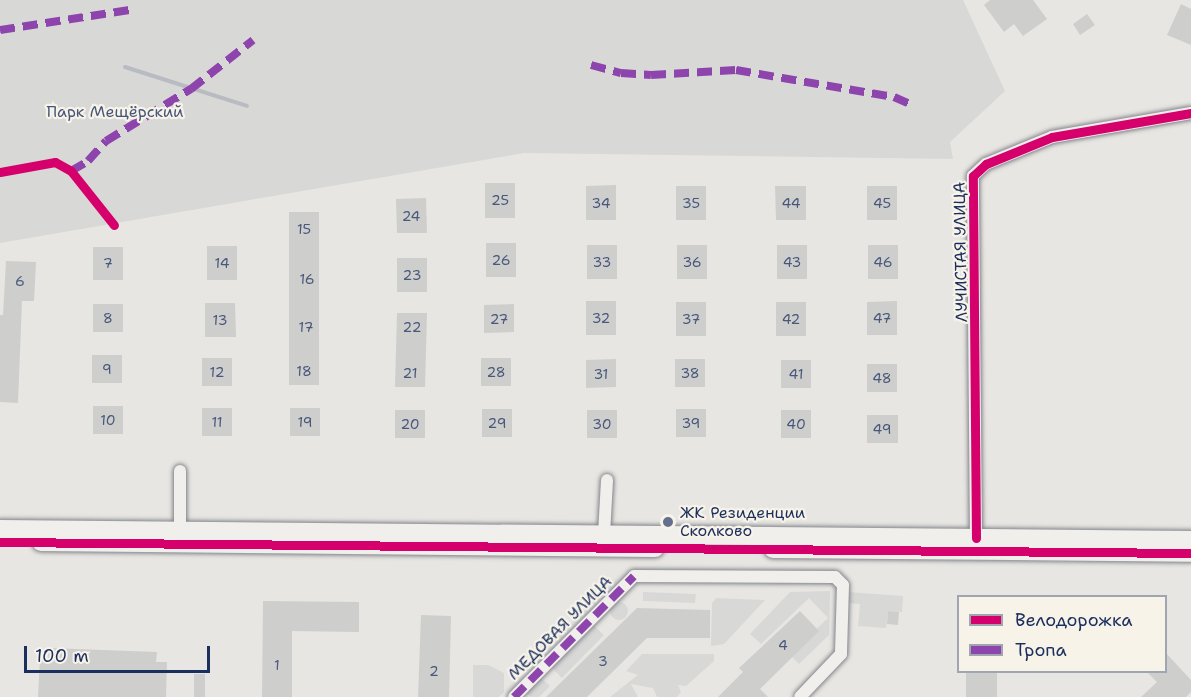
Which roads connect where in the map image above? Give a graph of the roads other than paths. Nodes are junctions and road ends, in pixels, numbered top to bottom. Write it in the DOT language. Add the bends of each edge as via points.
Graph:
graph roads {
  1 [pos="1191,113"];
  2 [pos="180,471"];
  3 [pos="607,480"];
  4 [pos="0,529"];
  5 [pos="180,530"];
  6 [pos="604,534"];
  7 [pos="976,538"];
  8 [pos="1191,540"];
  9 [pos="0,542"];
  10 [pos="1191,553"];
  11 [pos="514,697"];
  12 [pos="800,697"];
  1 -- 7 [label="street, ЛУЧИСТАЯ УЛИЦА" via="1052,137 986,165 973,176"];
  2 -- 5 [label="street"];
  3 -- 6 [label="street"];
  4 -- 5 [label="street"];
  5 -- 6 [label="street"];
  6 -- 7 [label="street"];
  7 -- 8 [label="street"];
  9 -- 10 [label="street"];
  11 -- 12 [label="street, МЕДОВАЯ УЛИЦА" via="634,576 835,577 841,580 841,654"];
}
